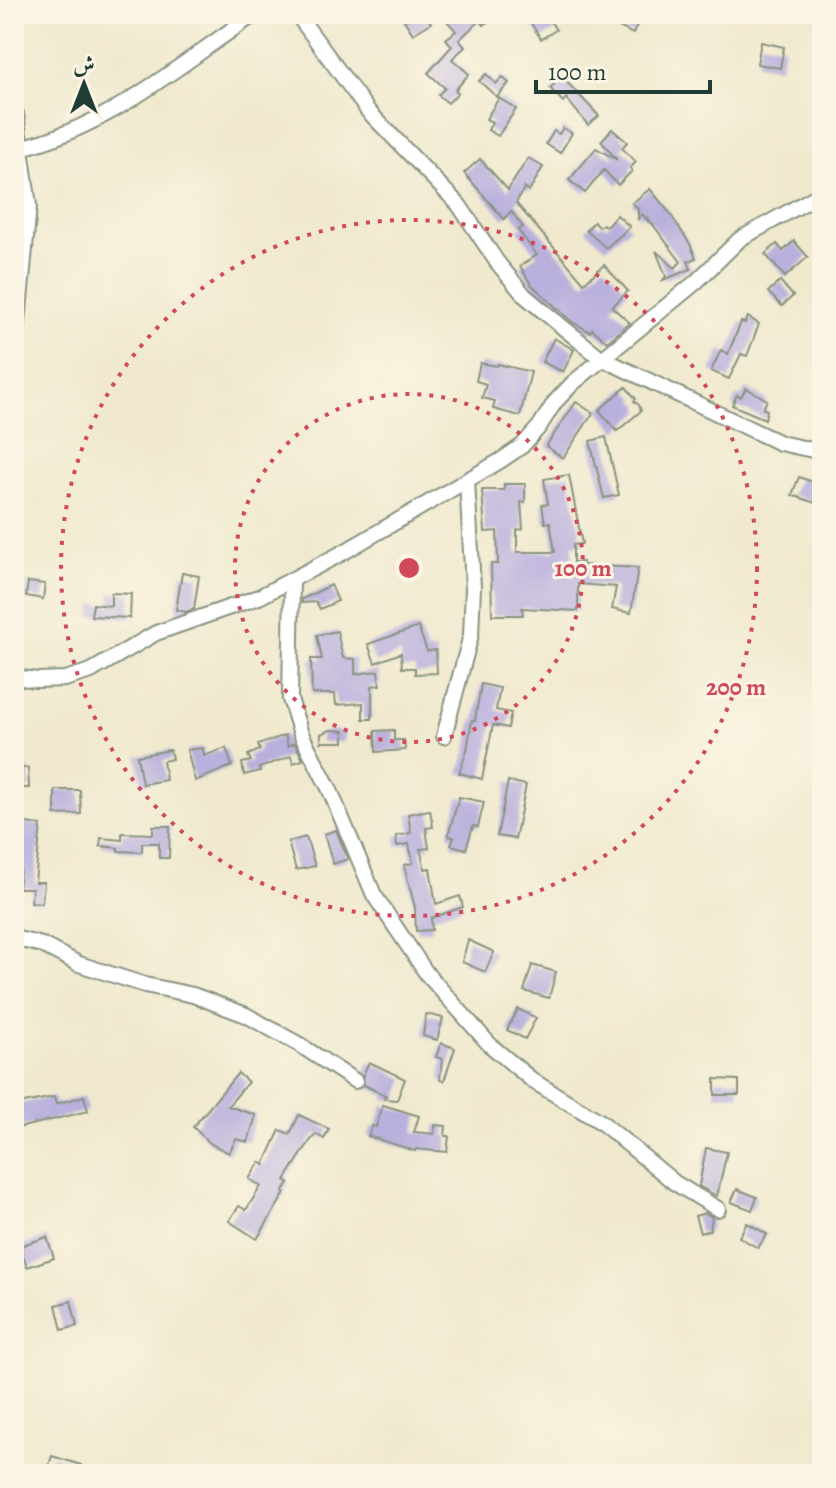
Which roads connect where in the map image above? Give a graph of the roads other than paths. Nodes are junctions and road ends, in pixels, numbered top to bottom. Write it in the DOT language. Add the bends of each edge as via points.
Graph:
graph roads {
  1 [pos="255,14"];
  2 [pos="297,14"];
  3 [pos="14,114"];
  4 [pos="20,148"];
  5 [pos="822,193"];
  6 [pos="14,342"];
  7 [pos="601,358"];
  8 [pos="822,452"];
  9 [pos="467,480"];
  10 [pos="292,580"];
  11 [pos="14,677"];
  12 [pos="444,736"];
  13 [pos="14,938"];
  14 [pos="355,1081"];
  15 [pos="718,1209"];
  1 -- 4 [label="street" via="141,95 47,142"];
  2 -- 7 [label="street" via="368,111 459,205 524,295"];
  3 -- 4 [label="street"];
  4 -- 6 [label="street" via="27,224"];
  5 -- 7 [label="street" via="740,239 696,282"];
  7 -- 8 [label="street" via="780,443"];
  7 -- 9 [label="street" via="555,402 522,446"];
  9 -- 10 [label="street"];
  9 -- 12 [label="street" via="471,635"];
  10 -- 11 [label="street" via="156,633 91,671 65,679"];
  10 -- 15 [label="street" via="290,699 301,734 374,895 427,974 490,1045 533,1081 601,1122 675,1183"];
  13 -- 14 [label="street" via="246,1015"];
}
